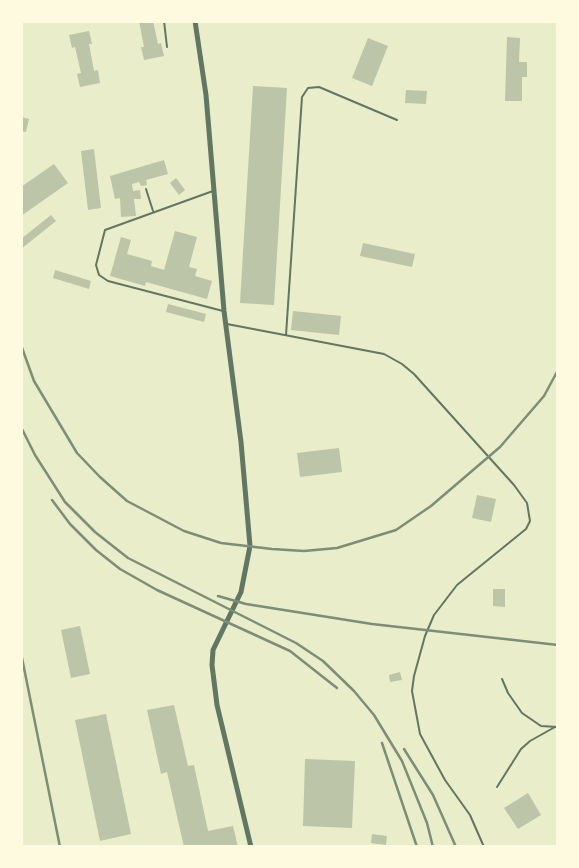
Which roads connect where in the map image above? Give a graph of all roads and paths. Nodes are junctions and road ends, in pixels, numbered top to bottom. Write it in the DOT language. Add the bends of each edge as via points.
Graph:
graph roads {
  1 [pos="163,21"];
  2 [pos="195,21"];
  3 [pos="167,47"];
  4 [pos="397,120"];
  5 [pos="146,189"];
  6 [pos="214,190"];
  7 [pos="153,212"];
  8 [pos="224,311"];
  9 [pos="226,324"];
  10 [pos="286,336"];
  11 [pos="502,679"];
  12 [pos="557,727"];
  13 [pos="496,787"];
  14 [pos="251,847"];
  15 [pos="484,847"];
  1 -- 3 [label="lane"];
  2 -- 6 [label="street"];
  4 -- 10 [label="lane" via="319,87 308,88 302,97"];
  5 -- 7 [label="lane"];
  6 -- 7 [label="lane"];
  6 -- 8 [label="street"];
  7 -- 8 [label="lane" via="105,230 96,265 99,275"];
  8 -- 9 [label="street"];
  9 -- 10 [label="lane"];
  9 -- 14 [label="street" via="250,546 241,592 213,650 214,688"];
  10 -- 15 [label="lane" via="384,354 402,364 527,503 530,521 526,529 457,585 434,615 412,691 419,734 470,815"];
  11 -- 12 [label="lane" via="522,713 541,726"];
  12 -- 13 [label="lane" via="521,749"];
}
